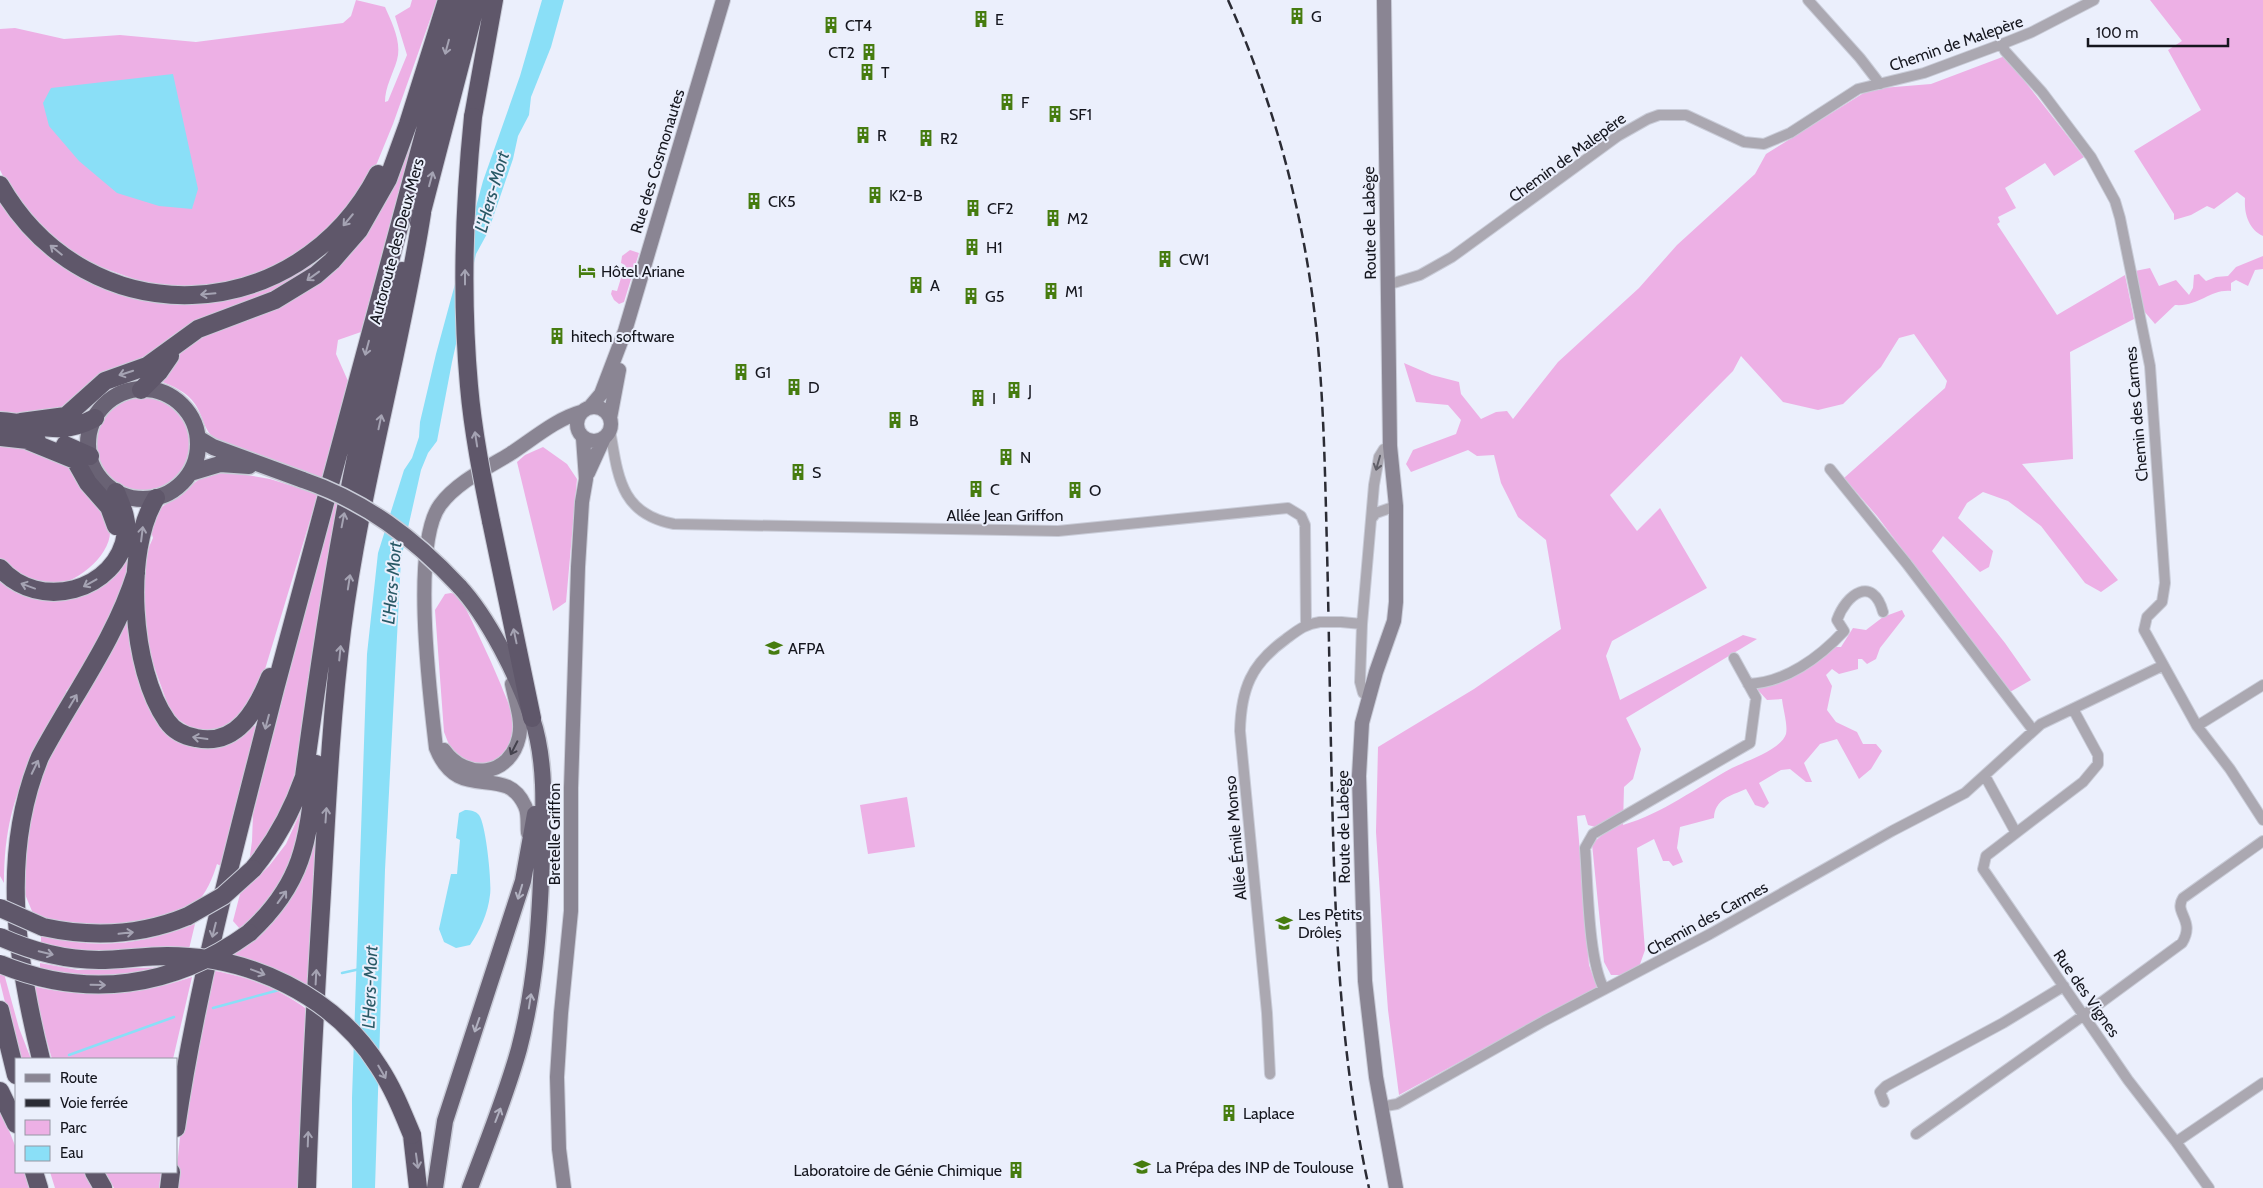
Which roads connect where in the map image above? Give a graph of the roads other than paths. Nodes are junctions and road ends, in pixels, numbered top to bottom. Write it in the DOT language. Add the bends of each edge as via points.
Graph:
graph roads {
  1 [pos="447,0"];
  2 [pos="460,0"];
  3 [pos="477,0"];
  4 [pos="494,0"];
  5 [pos="723,0"];
  6 [pos="1384,0"];
  7 [pos="1808,0"];
  8 [pos="2094,0"];
  9 [pos="2002,44"];
  10 [pos="425,68"];
  11 [pos="1880,84"];
  12 [pos="0,185"];
  13 [pos="422,212"];
  14 [pos="1387,285"];
  15 [pos="625,331"];
  16 [pos="182,340"];
  17 [pos="142,390"];
  18 [pos="586,409"];
  19 [pos="95,418"];
  20 [pos="0,421"];
  21 [pos="21,422"];
  22 [pos="543,433"];
  23 [pos="0,437"];
  24 [pos="198,438"];
  25 [pos="26,440"];
  26 [pos="600,441"];
  27 [pos="1390,446"];
  28 [pos="90,456"];
  29 [pos="268,469"];
  30 [pos="1830,469"];
  31 [pos="190,472"];
  32 [pos="586,479"];
  33 [pos="116,492"];
  34 [pos="156,498"];
  35 [pos="1396,506"];
  36 [pos="1372,518"];
  37 [pos="113,563"];
  38 [pos="0,568"];
  39 [pos="136,573"];
  40 [pos="459,586"];
  41 [pos="1883,612"];
  42 [pos="292,624"];
  43 [pos="1306,624"];
  44 [pos="1362,624"];
  45 [pos="1734,658"];
  46 [pos="2162,666"];
  47 [pos="318,672"];
  48 [pos="512,684"];
  49 [pos="1748,684"];
  50 [pos="2263,685"];
  51 [pos="1369,696"];
  52 [pos="2073,709"];
  53 [pos="532,718"];
  54 [pos="432,720"];
  55 [pos="2197,726"];
  56 [pos="2033,730"];
  57 [pos="1984,776"];
  58 [pos="2263,820"];
  59 [pos="2016,833"];
  60 [pos="2263,841"];
  61 [pos="529,845"];
  62 [pos="0,908"];
  63 [pos="0,932"];
  64 [pos="0,937"];
  65 [pos="0,964"];
  66 [pos="2064,986"];
  67 [pos="1604,989"];
  68 [pos="0,1010"];
  69 [pos="2084,1015"];
  70 [pos="40,1058"];
  71 [pos="40,1058"];
  72 [pos="15,1071"];
  73 [pos="1270,1074"];
  74 [pos="2263,1083"];
  75 [pos="0,1091"];
  76 [pos="1884,1102"];
  77 [pos="1380,1107"];
  78 [pos="178,1115"];
  79 [pos="15,1122"];
  80 [pos="1916,1134"];
  81 [pos="2176,1142"];
  82 [pos="480,1160"];
  83 [pos="34,1173"];
  84 [pos="43,1173"];
  85 [pos="95,1173"];
  86 [pos="171,1173"];
  87 [pos="39,1188"];
  88 [pos="47,1188"];
  89 [pos="103,1188"];
  90 [pos="169,1188"];
  91 [pos="307,1188"];
  92 [pos="418,1188"];
  93 [pos="435,1188"];
  94 [pos="470,1188"];
  95 [pos="479,1188"];
  96 [pos="564,1188"];
  97 [pos="1396,1188"];
  98 [pos="2210,1188"];
  1 -- 10 [label="highway"];
  2 -- 42 [label="highway, Autoroute des Deux Mers, one-way"];
  13 -- 3 [label="highway, one-way"];
  53 -- 4 [label="highway, one-way, bridge" via="475,435 466,342 466,190 473,117"];
  5 -- 15 [label="main road, Rue des Cosmonautes"];
  6 -- 14 [label="main road, Route de Labège"];
  7 -- 11 [label="street, Chemin de Malepère"];
  8 -- 9 [label="street, Chemin de Malepère"];
  9 -- 11 [label="street, Chemin de Malepère" via="1924,73"];
  9 -- 46 [label="street, Chemin des Carmes" via="2091,157 2115,201 2120,218 2150,366 2165,583 2162,602 2148,617 2144,630"];
  10 -- 12 [label="highway, one-way" via="375,181 343,225 297,265 235,290 214,294 167,294 142,291 95,275 73,263 34,231"];
  10 -- 16 [label="highway, one-way" via="388,179 369,216 346,246 322,270 294,290 269,303 198,328"];
  11 -- 14 [label="street, Chemin de Malepère" via="1851,92 1790,133 1764,144 1744,142 1686,115 1659,115 1648,119 1618,136 1452,257 1420,275"];
  47 -- 13 [label="highway, one-way" via="353,468 402,272"];
  91 -- 13 [label="highway, one-way" via="311,1058 332,728 342,630 366,489 412,276"];
  14 -- 27 [label="main road, Route de Labège"];
  15 -- 18 [label="main road, Rue des Cosmonautes" via="601,394"];
  15 -- 26 [label="main road, Rue des Cosmonautes" via="626,345"];
  16 -- 17 [label="highway"];
  16 -- 21 [label="highway, one-way" via="147,366 105,381 66,416"];
  17 -- 19 [label="highway" via="120,395 106,404"];
  17 -- 24 [label="highway" via="161,393 179,403 191,418"];
  18 -- 22 [label="main road" via="560,420"];
  18 -- 26 [label="main road" via="600,408"];
  18 -- 26 [label="main road" via="576,426"];
  19 -- 21 [label="highway" via="80,426 57,430"];
  19 -- 28 [label="highway" via="90,430"];
  20 -- 21 [label="highway"];
  22 -- 26 [label="main road" via="562,430"];
  22 -- 54 [label="main road" via="458,487 439,507 433,519 428,536 424,599"];
  23 -- 25 [label="highway"];
  24 -- 29 [label="highway"];
  24 -- 31 [label="highway" via="198,450"];
  25 -- 28 [label="highway" via="65,444"];
  25 -- 37 [label="highway" via="75,460 109,507 117,532 112,549"];
  26 -- 32 [label="main road, Bretelle Griffon"];
  26 -- 32 [label="main road, Bretelle Griffon" via="598,460"];
  26 -- 43 [label="street, Allée Jean Griffon" via="625,492 638,509 653,519 674,524 1058,531 1288,508 1300,516 1305,525"];
  27 -- 35 [label="main road, Route de Labège"];
  27 -- 36 [label="street, one-way" via="1384,449 1377,465"];
  28 -- 33 [label="highway" via="99,477"];
  29 -- 31 [label="highway" via="220,464"];
  29 -- 40 [label="highway, bridge" via="335,492 385,520 420,546"];
  30 -- 56 [label="street"];
  31 -- 34 [label="highway" via="176,488"];
  32 -- 96 [label="main road, Bretelle Griffon" via="578,558 571,911 557,1077 558,1135"];
  33 -- 34 [label="highway" via="135,499"];
  33 -- 37 [label="highway" via="126,518 126,533"];
  39 -- 34 [label="highway, one-way" via="143,526"];
  35 -- 36 [label="street" via="1376,513"];
  35 -- 51 [label="main road, Route de Labège" via="1398,572 1394,621"];
  36 -- 44 [label="street"];
  37 -- 38 [label="highway, one-way" via="96,580 62,592 42,591 22,584"];
  42 -- 39 [label="highway, one-way" via="263,693 244,724 216,739 188,736 168,722 156,701 135,612"];
  70 -- 39 [label="highway, one-way" via="14,935 9,894 10,841 24,789 39,757 101,656 120,618"];
  40 -- 48 [label="highway"];
  40 -- 53 [label="highway" via="484,620"];
  41 -- 49 [label="street" via="1881,603 1872,594 1859,590 1841,608 1837,620 1844,631 1827,650 1797,670 1758,684"];
  42 -- 78 [label="highway, one-way" via="208,952"];
  43 -- 44 [label="street, bridge"];
  43 -- 73 [label="street, Allée Émile Monso" via="1277,645 1256,667 1240,713"];
  44 -- 51 [label="street" via="1360,682 1363,693"];
  45 -- 49 [label="street"];
  46 -- 52 [label="street, Chemin des Carmes"];
  46 -- 55 [label="street"];
  62 -- 47 [label="highway, one-way, bridge" via="43,927 84,934 130,933 170,924 223,896 253,869 294,806 304,777"];
  65 -- 47 [label="highway, one-way, bridge" via="67,984 124,984 192,967 249,933 282,899 304,850 323,701"];
  48 -- 54 [label="main road, one-way" via="520,724 519,736 507,760 496,768 482,771 466,769 451,760 442,747"];
  48 -- 61 [label="highway" via="530,745 536,794"];
  49 -- 67 [label="street" via="1756,698 1750,742 1593,834 1587,841 1593,943 1598,977"];
  50 -- 55 [label="street"];
  51 -- 77 [label="main road, Route de Labège" via="1360,740 1362,916 1365,981"];
  52 -- 56 [label="street, Chemin des Carmes"];
  52 -- 59 [label="street, Rue des Vignes" via="2098,755 2098,764 2083,782"];
  82 -- 53 [label="highway, one-way" via="502,1106 517,1056 536,960 541,911 544,795"];
  54 -- 61 [label="main road" via="436,748 451,773 463,780 502,784 520,798 526,808"];
  55 -- 58 [label="street"];
  56 -- 57 [label="street, Chemin des Carmes"];
  57 -- 59 [label="street"];
  57 -- 67 [label="street, Chemin des Carmes" via="1965,792"];
  59 -- 66 [label="street, Rue des Vignes" via="1986,856 1983,869"];
  60 -- 69 [label="street" via="2183,898 2180,909 2188,927 2182,942"];
  61 -- 93 [label="highway, one-way" via="515,909 445,1121"];
  63 -- 71 [label="highway" via="19,1004"];
  64 -- 92 [label="highway, one-way, bridge" via="29,949 81,959 166,956 212,959 255,970 285,984 325,1009 358,1040 389,1084 412,1135"];
  66 -- 69 [label="street, Rue des Vignes"];
  66 -- 76 [label="street" via="1886,1086 1880,1092"];
  67 -- 77 [label="street, Chemin des Carmes" via="1397,1104"];
  68 -- 72 [label="highway"];
  69 -- 80 [label="street"];
  69 -- 81 [label="street, Rue des Vignes"];
  74 -- 81 [label="street"];
  75 -- 79 [label="highway"];
  77 -- 97 [label="main road, Route de Labège"];
  81 -- 98 [label="street, Rue des Vignes"];
  82 -- 94 [label="highway"];
  82 -- 95 [label="main road"];
  83 -- 87 [label="highway"];
  84 -- 88 [label="highway"];
  85 -- 89 [label="highway"];
  86 -- 90 [label="highway"];
}
